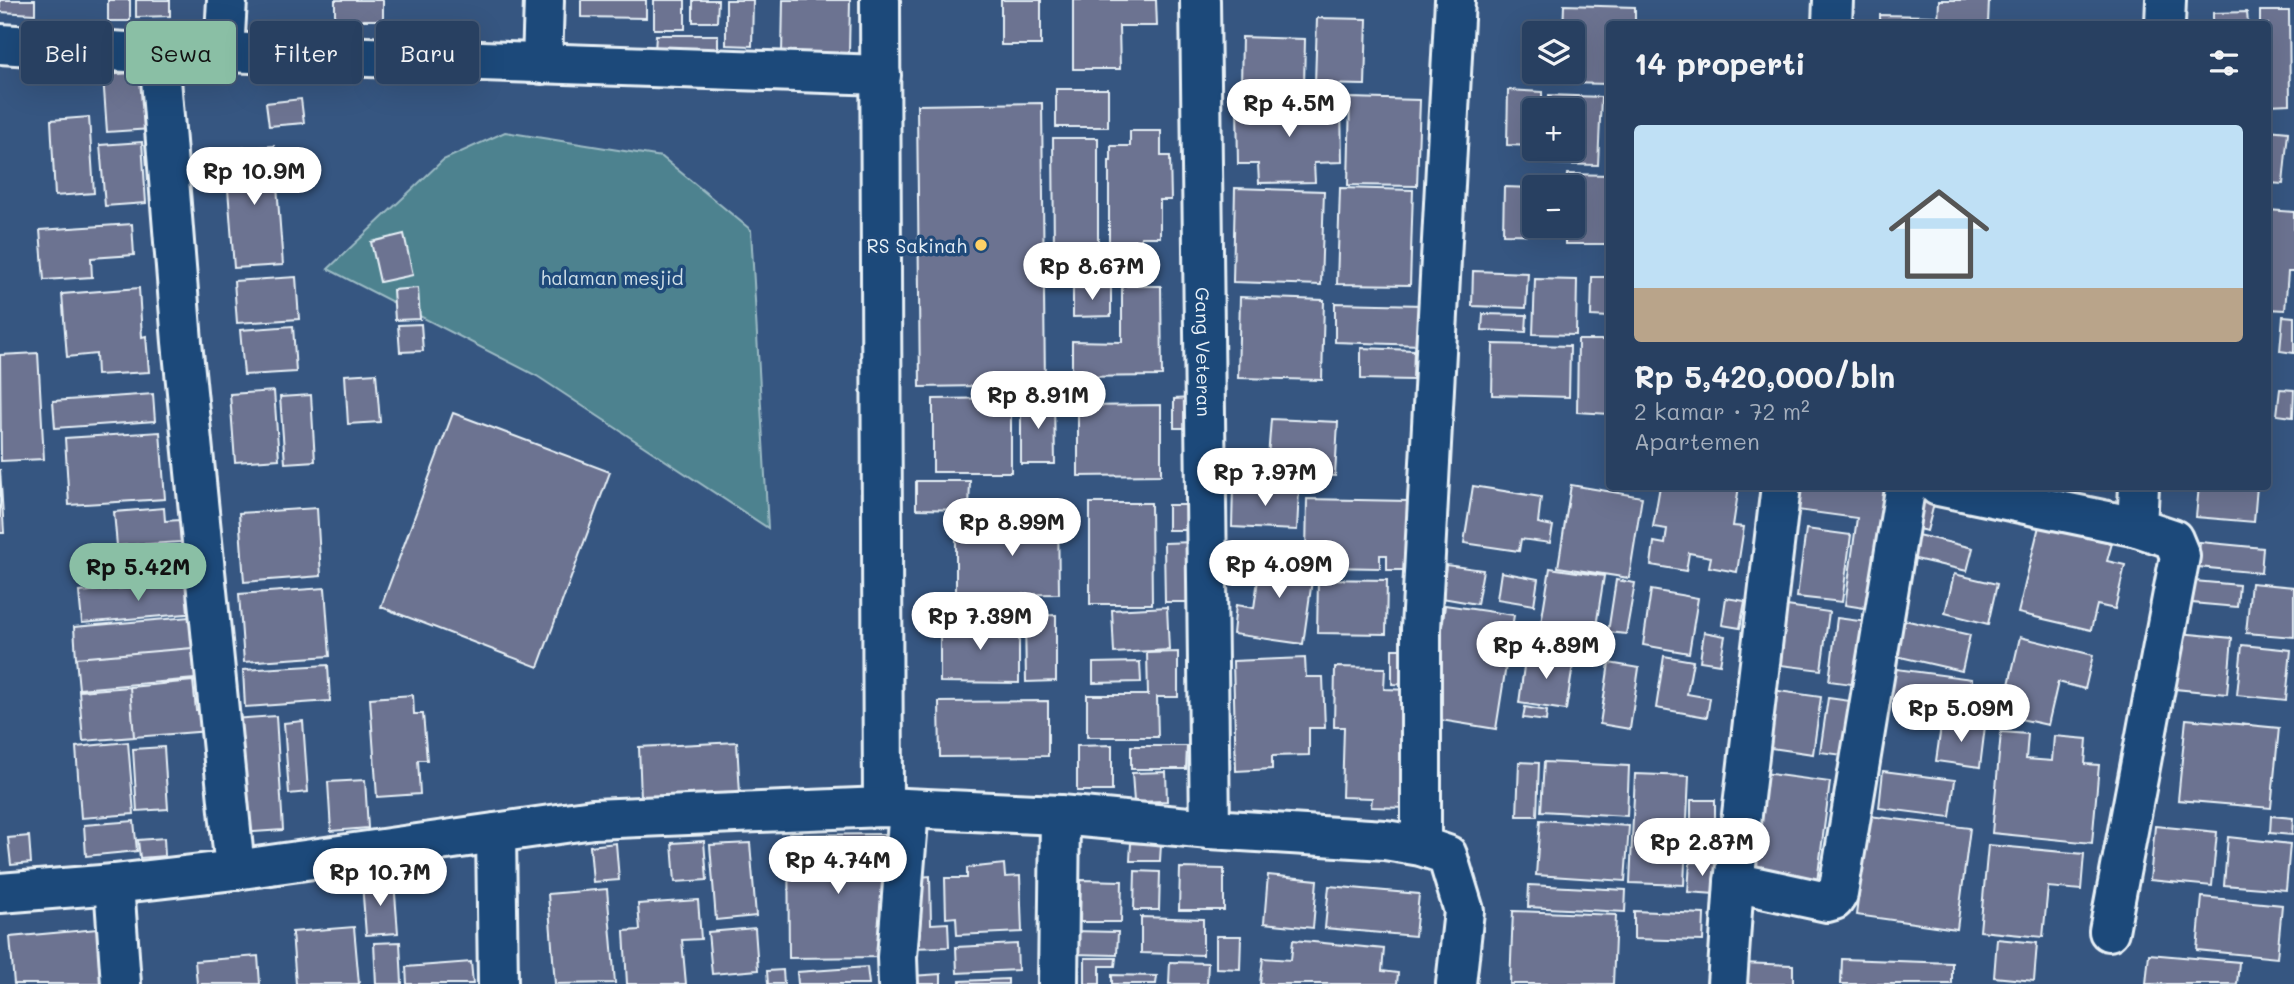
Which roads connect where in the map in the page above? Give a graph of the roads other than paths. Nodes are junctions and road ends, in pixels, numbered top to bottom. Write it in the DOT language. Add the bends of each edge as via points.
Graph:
graph roads {
  1 [pos="227,0"];
  2 [pos="544,0"];
  3 [pos="880,0"];
  4 [pos="1200,0"];
  5 [pos="1455,0"];
  6 [pos="1833,0"];
  7 [pos="2166,0"];
  8 [pos="225,21"];
  9 [pos="1832,21"];
  10 [pos="2165,21"];
  11 [pos="0,44"];
  12 [pos="126,52"];
  13 [pos="236,52"];
  14 [pos="542,64"];
  15 [pos="881,75"];
  16 [pos="161,84"];
  17 [pos="1781,490"];
  18 [pos="1905,490"];
  19 [pos="1957,490"];
  20 [pos="2139,490"];
  21 [pos="2137,527"];
  22 [pos="896,808"];
  23 [pos="1059,815"];
  24 [pos="1210,829"];
  25 [pos="496,833"];
  26 [pos="1421,846"];
  27 [pos="235,870"];
  28 [pos="1734,881"];
  29 [pos="114,884"];
  30 [pos="0,893"];
  31 [pos="2109,931"];
  32 [pos="121,984"];
  33 [pos="498,984"];
  34 [pos="898,984"];
  35 [pos="1058,984"];
  36 [pos="1456,984"];
  37 [pos="1727,984"];
  1 -- 8 [label="street"];
  2 -- 14 [label="street"];
  3 -- 15 [label="street"];
  4 -- 24 [label="street, Gang Veteran"];
  5 -- 26 [label="street" via="1421,629"];
  6 -- 9 [label="street"];
  7 -- 10 [label="street"];
  11 -- 12 [label="street"];
  13 -- 14 [label="street"];
  14 -- 15 [label="street"];
  15 -- 22 [label="street"];
  16 -- 27 [label="street" via="182,342"];
  17 -- 28 [label="street"];
  18 -- 28 [label="street" via="1838,894 1827,902"];
  19 -- 21 [label="street"];
  20 -- 21 [label="street"];
  21 -- 31 [label="street" via="2174,538 2180,556"];
  22 -- 23 [label="street"];
  22 -- 25 [label="street" via="593,819"];
  22 -- 34 [label="street"];
  23 -- 24 [label="street"];
  23 -- 35 [label="street"];
  24 -- 26 [label="street"];
  25 -- 27 [label="street"];
  25 -- 33 [label="street"];
  26 -- 36 [label="street" via="1447,855 1458,887 1464,911"];
  27 -- 29 [label="street"];
  28 -- 37 [label="street"];
  29 -- 30 [label="street"];
  29 -- 32 [label="street"];
}
